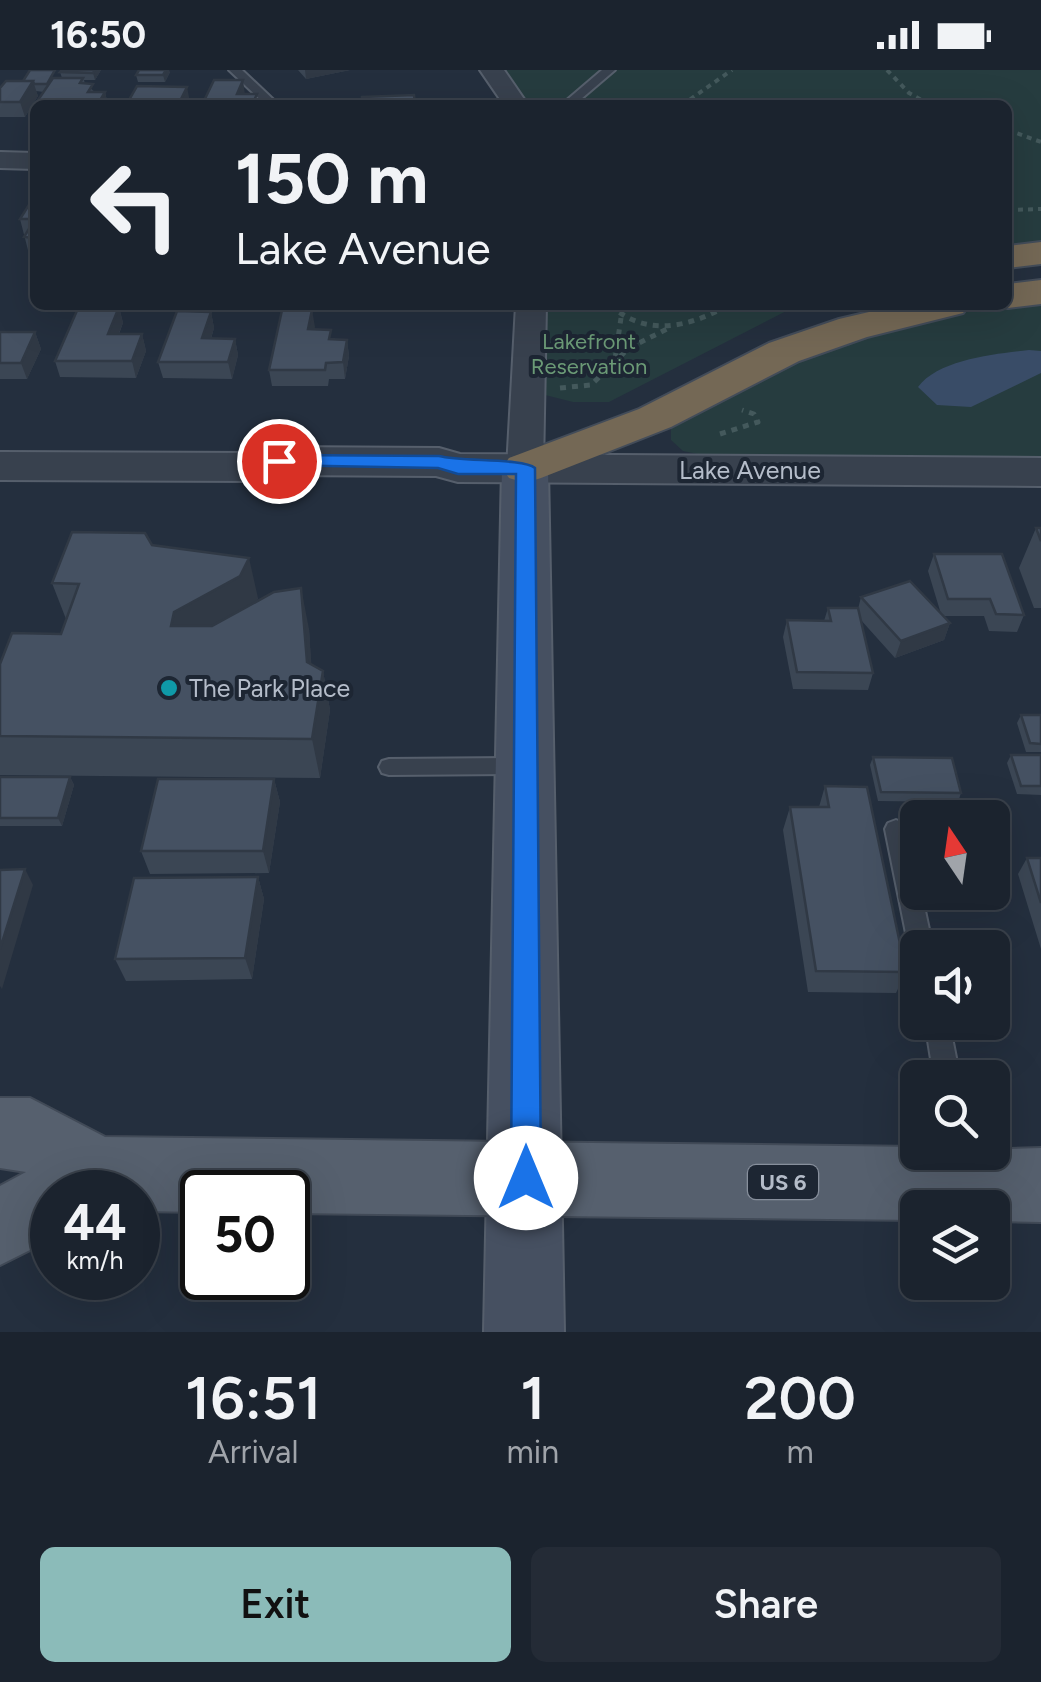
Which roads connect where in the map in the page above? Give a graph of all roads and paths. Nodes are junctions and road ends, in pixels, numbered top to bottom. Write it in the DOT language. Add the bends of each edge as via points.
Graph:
graph roads {
  1 [pos="235,70"];
  2 [pos="492,70"];
  3 [pos="609,70"];
  4 [pos="732,70"];
  5 [pos="887,70"];
  6 [pos="268,100"];
  7 [pos="513,100"];
  8 [pos="573,100"];
  9 [pos="689,100"];
  10 [pos="921,100"];
  11 [pos="1012,131"];
  12 [pos="1041,142"];
  13 [pos="0,160"];
  14 [pos="30,161"];
  15 [pos="1041,209"];
  16 [pos="1012,210"];
  17 [pos="1041,253"];
  18 [pos="1012,257"];
  19 [pos="1041,292"];
  20 [pos="1012,296"];
  21 [pos="531,310"];
  22 [pos="614,310"];
  23 [pos="721,310"];
  24 [pos="815,310"];
  25 [pos="928,310"];
  26 [pos="621,318"];
  27 [pos="669,328"];
  28 [pos="615,359"];
  29 [pos="558,388"];
  30 [pos="730,412"];
  31 [pos="705,438"];
  32 [pos="0,466"];
  33 [pos="526,468"];
  34 [pos="1041,472"];
  35 [pos="526,766"];
  36 [pos="389,767"];
  37 [pos="896,828"];
  38 [pos="918,930"];
  39 [pos="0,1133"];
  40 [pos="900,1169"];
  41 [pos="58,1170"];
  42 [pos="973,1170"];
  43 [pos="526,1178"];
  44 [pos="1041,1185"];
  45 [pos="160,1186"];
  46 [pos="30,1211"];
  47 [pos="0,1227"];
  48 [pos="524,1332"];
  1 -- 6 [label="lane"];
  2 -- 7 [label="street"];
  3 -- 8 [label="lane"];
  4 -- 9 [label="path"];
  5 -- 10 [label="path"];
  11 -- 12 [label="path"];
  13 -- 14 [label="street"];
  15 -- 16 [label="path"];
  17 -- 18 [label="highway"];
  19 -- 20 [label="highway"];
  21 -- 33 [label="street"];
  22 -- 26 [label="path"];
  23 -- 27 [label="path"];
  24 -- 33 [label="highway" via="645,396"];
  25 -- 33 [label="highway" via="784,352 654,418"];
  26 -- 27 [label="path"];
  26 -- 28 [label="path"];
  27 -- 28 [label="path"];
  28 -- 29 [label="path" via="591,385"];
  30 -- 31 [label="path" via="748,410 758,422"];
  32 -- 33 [label="street, Lake Avenue" via="255,467 272,475 440,477 458,468"];
  33 -- 34 [label="street, Lake Avenue"];
  33 -- 35 [label="main road"];
  35 -- 36 [label="lane"];
  35 -- 43 [label="main road"];
  37 -- 38 [label="lane"];
  39 -- 41 [label="main road" via="30,1133"];
  40 -- 43 [label="main road, US 6"];
  42 -- 44 [label="main road, US 6"];
  43 -- 45 [label="main road, US 6"];
  43 -- 48 [label="main road"];
  46 -- 47 [label="main road, US 6"];
}
